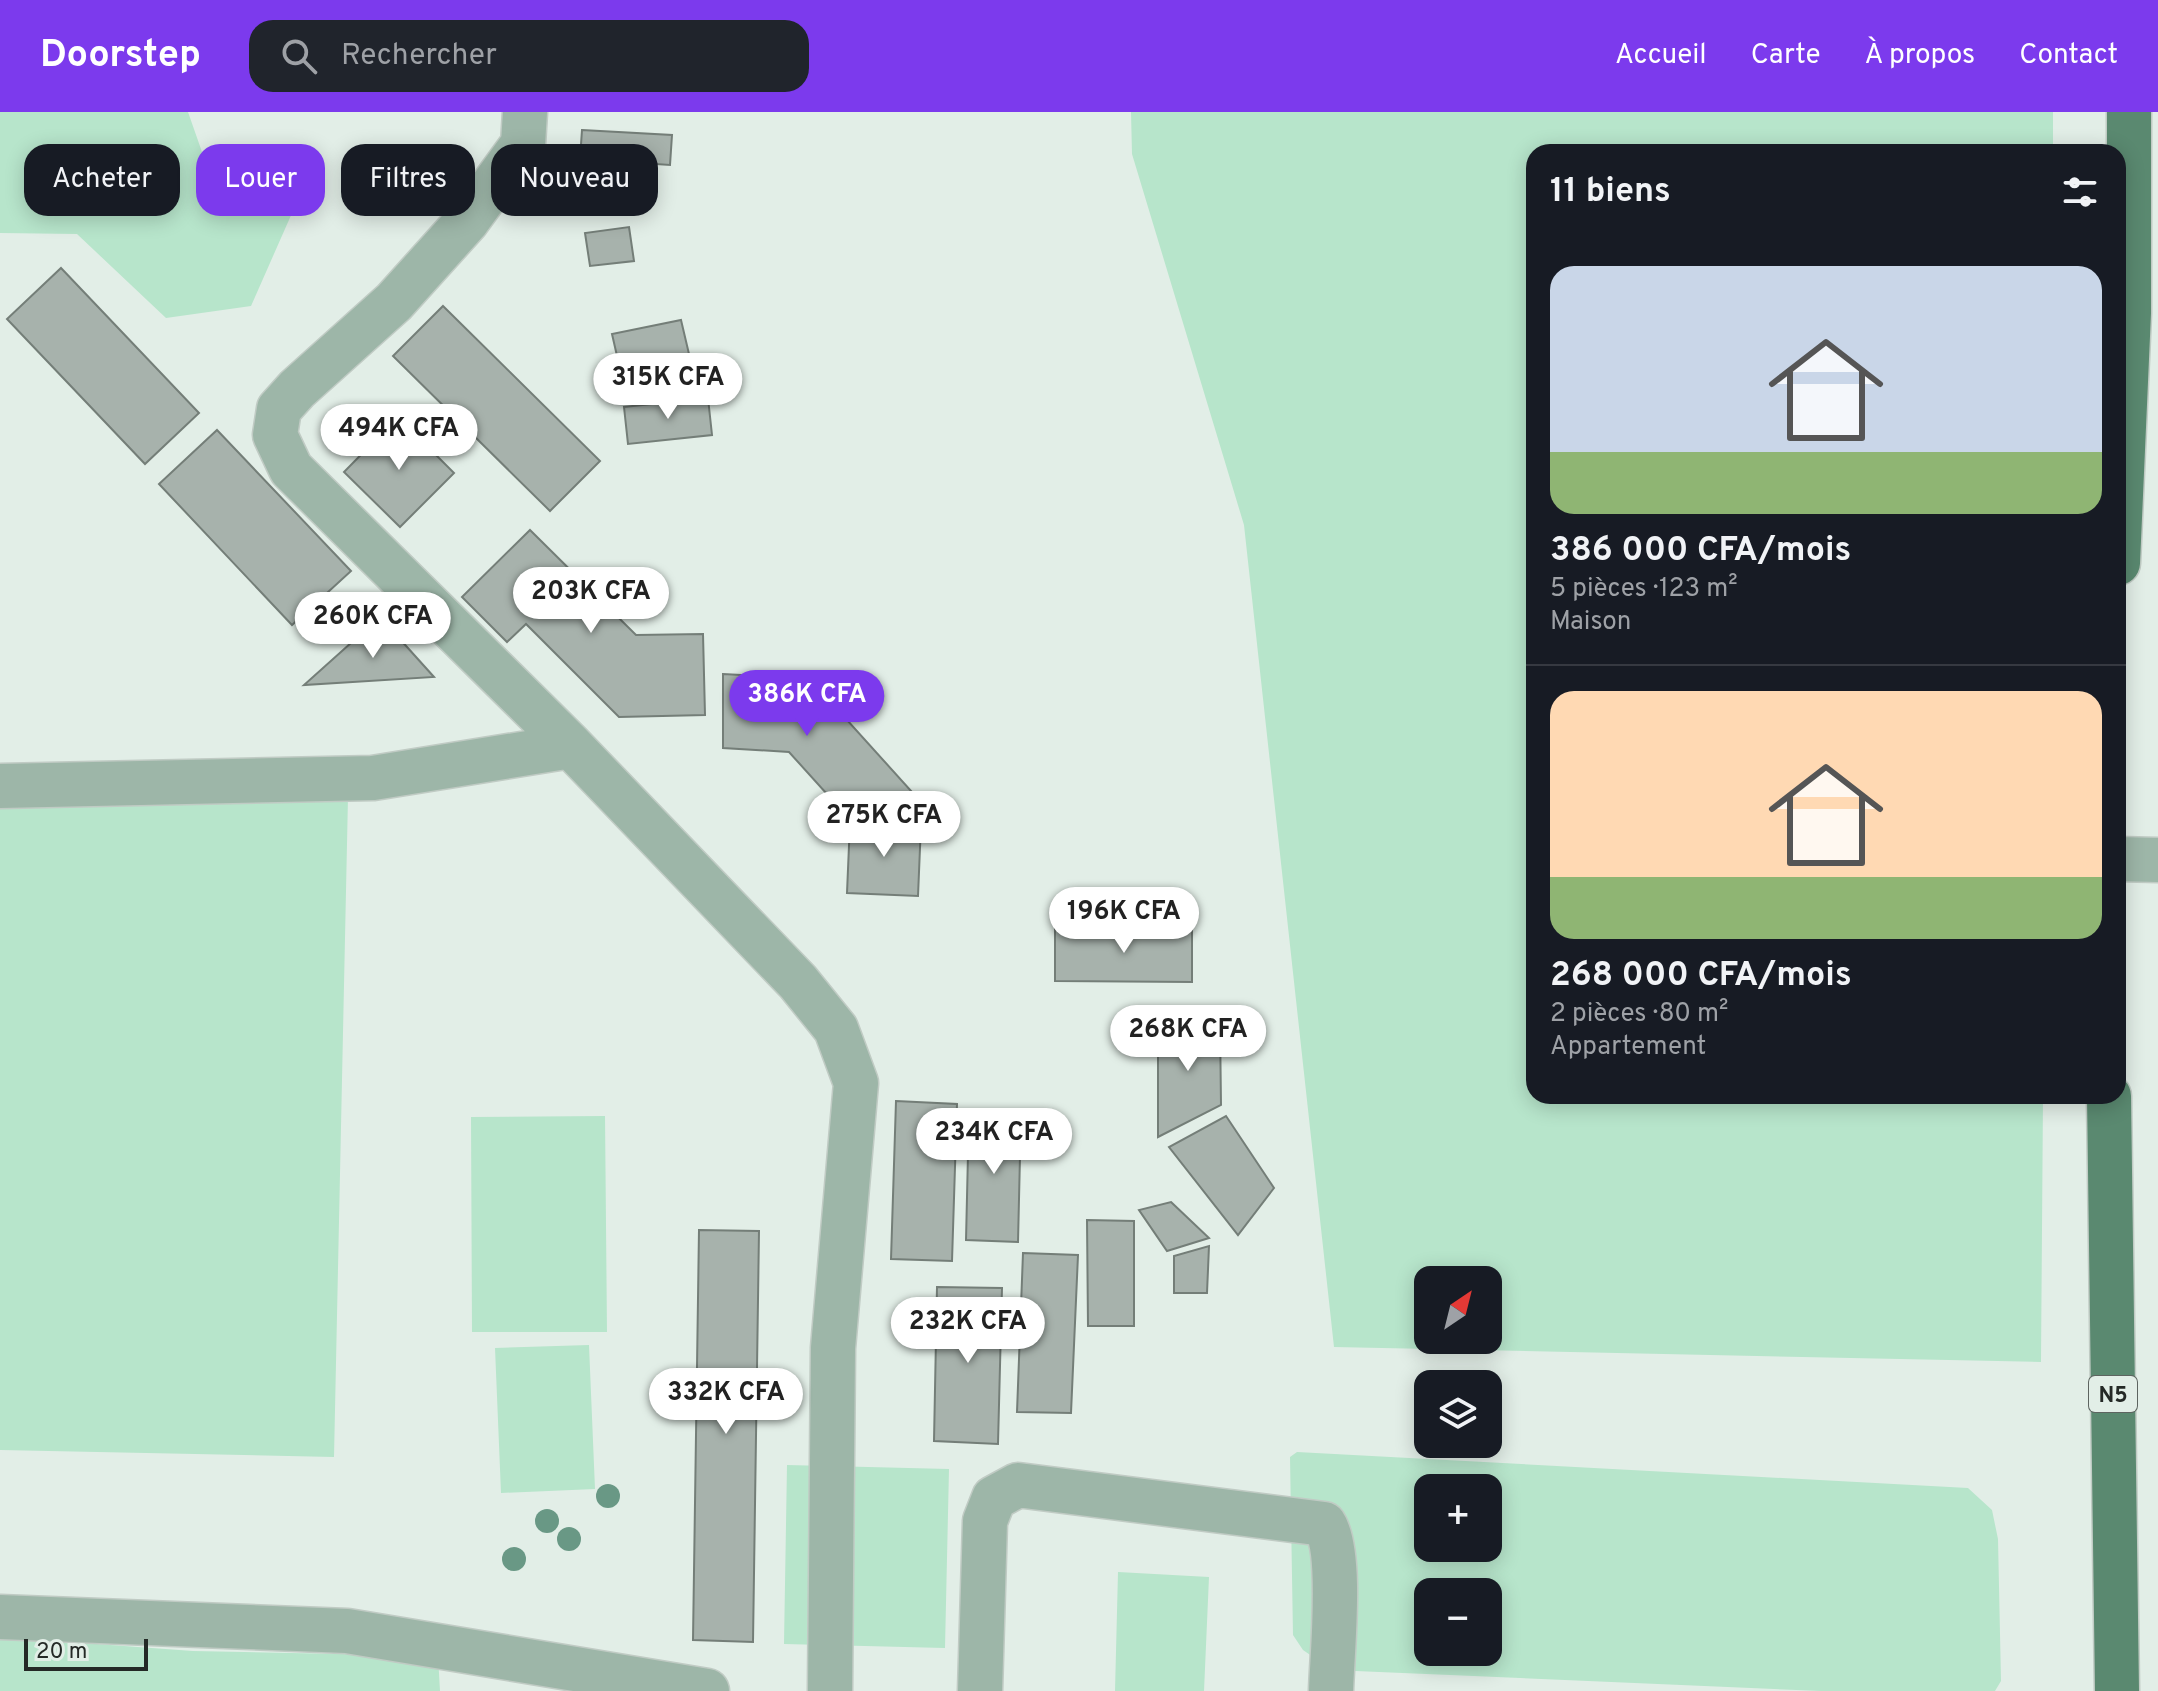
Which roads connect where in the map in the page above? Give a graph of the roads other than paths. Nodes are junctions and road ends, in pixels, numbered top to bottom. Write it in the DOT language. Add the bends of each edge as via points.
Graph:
graph roads {
  1 [pos="525,112"];
  2 [pos="2129,112"];
  3 [pos="2126,381"];
  4 [pos="571,746"];
  5 [pos="0,786"];
  6 [pos="2126,859"];
  7 [pos="2158,860"];
  8 [pos="2109,1104"];
  9 [pos="0,1617"];
  10 [pos="707,1691"];
  11 [pos="830,1691"];
  12 [pos="980,1691"];
  13 [pos="1331,1691"];
  14 [pos="2117,1691"];
  1 -- 4 [label="street" via="523,144 467,221 394,302 279,409 275,435 291,469"];
  2 -- 3 [label="main road"];
  4 -- 5 [label="street" via="373,778"];
  4 -- 11 [label="street" via="798,982 836,1029 856,1083 833,1348"];
  6 -- 7 [label="street"];
  8 -- 14 [label="main road, N5"];
  9 -- 10 [label="street" via="347,1631"];
  12 -- 13 [label="street" via="985,1521 994,1498 1018,1485 1324,1524 1334,1561"];
}
